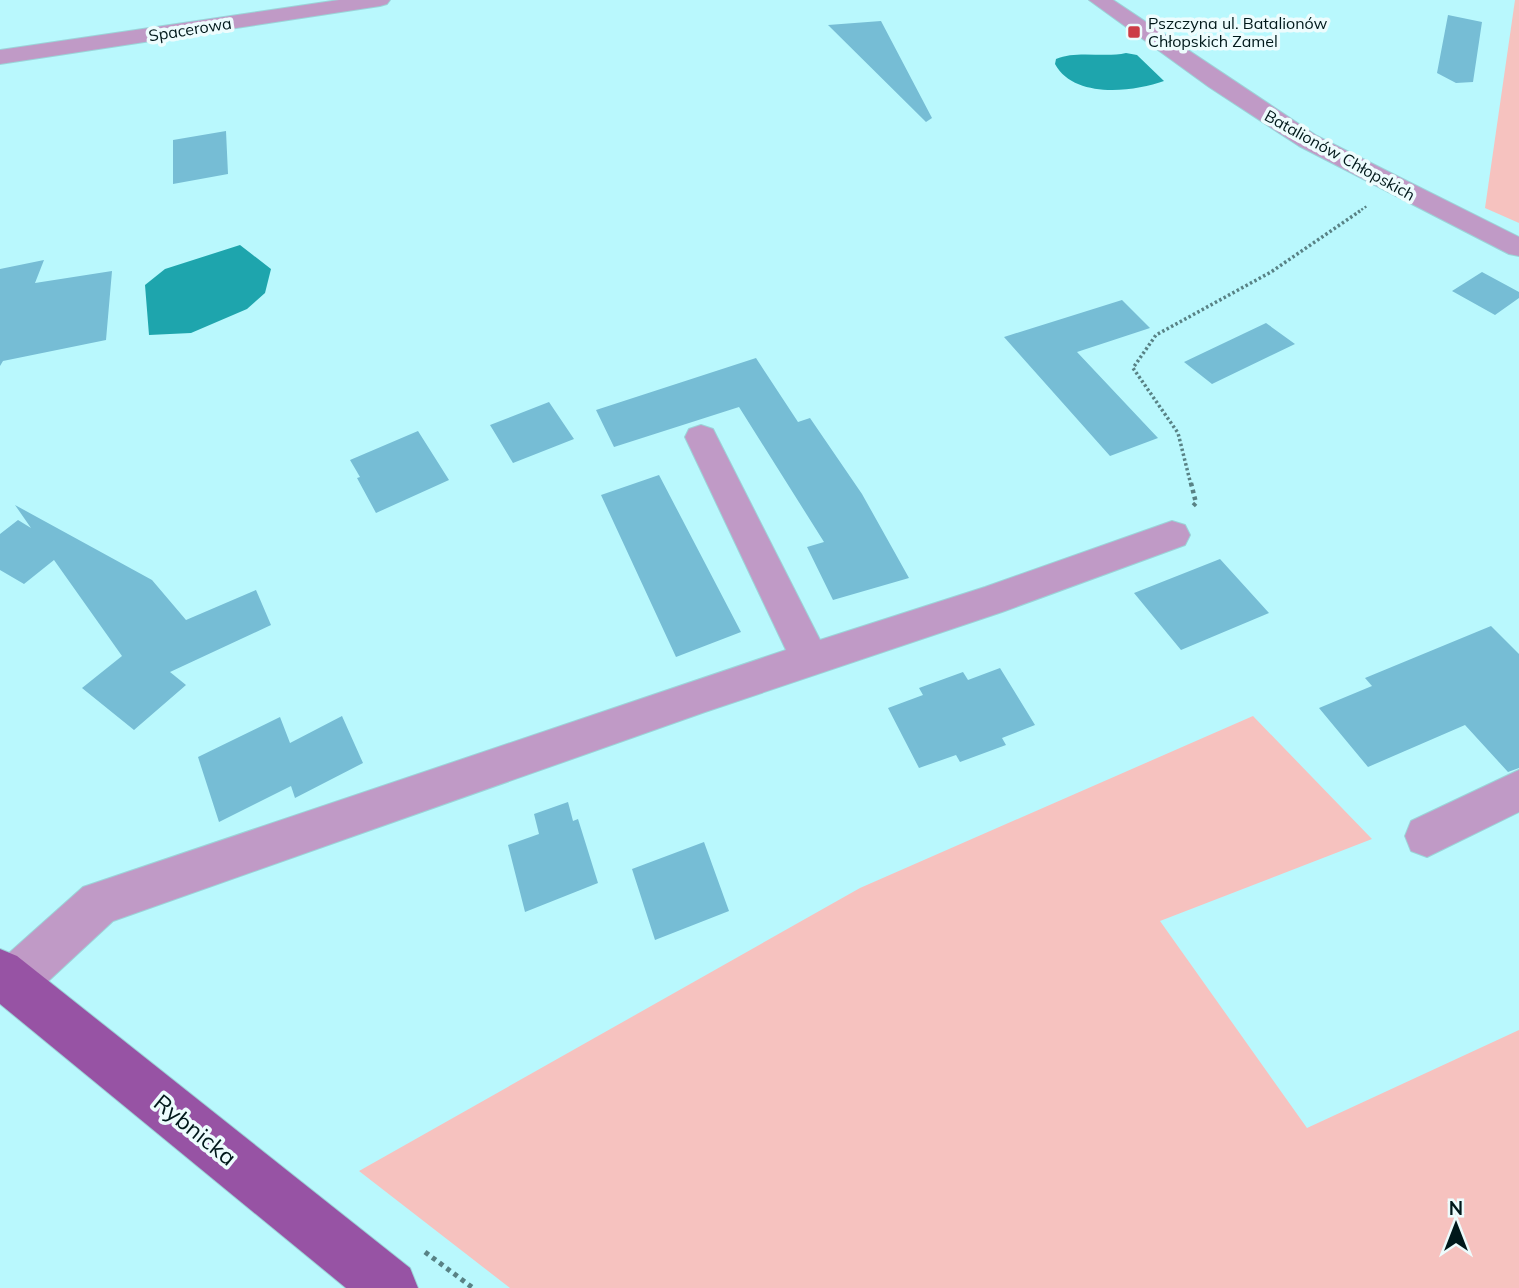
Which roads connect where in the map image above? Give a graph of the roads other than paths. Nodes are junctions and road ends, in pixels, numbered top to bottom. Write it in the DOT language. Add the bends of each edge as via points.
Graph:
graph roads {
  1 [pos="380,0"];
  2 [pos="1099,0"];
  3 [pos="0,57"];
  4 [pos="1519,248"];
  5 [pos="701,437"];
  6 [pos="1172,535"];
  7 [pos="810,660"];
  8 [pos="1519,790"];
  9 [pos="1427,836"];
  10 [pos="6,978"];
  11 [pos="390,1288"];
  1 -- 3 [label="street, Spacerowa"];
  2 -- 4 [label="street, Batalionów Chłopskich" via="1308,141"];
  5 -- 7 [label="street"];
  6 -- 7 [label="street"];
  7 -- 10 [label="street" via="99,903"];
  8 -- 9 [label="street"];
  10 -- 11 [label="main road, Rybnicka"];
}
